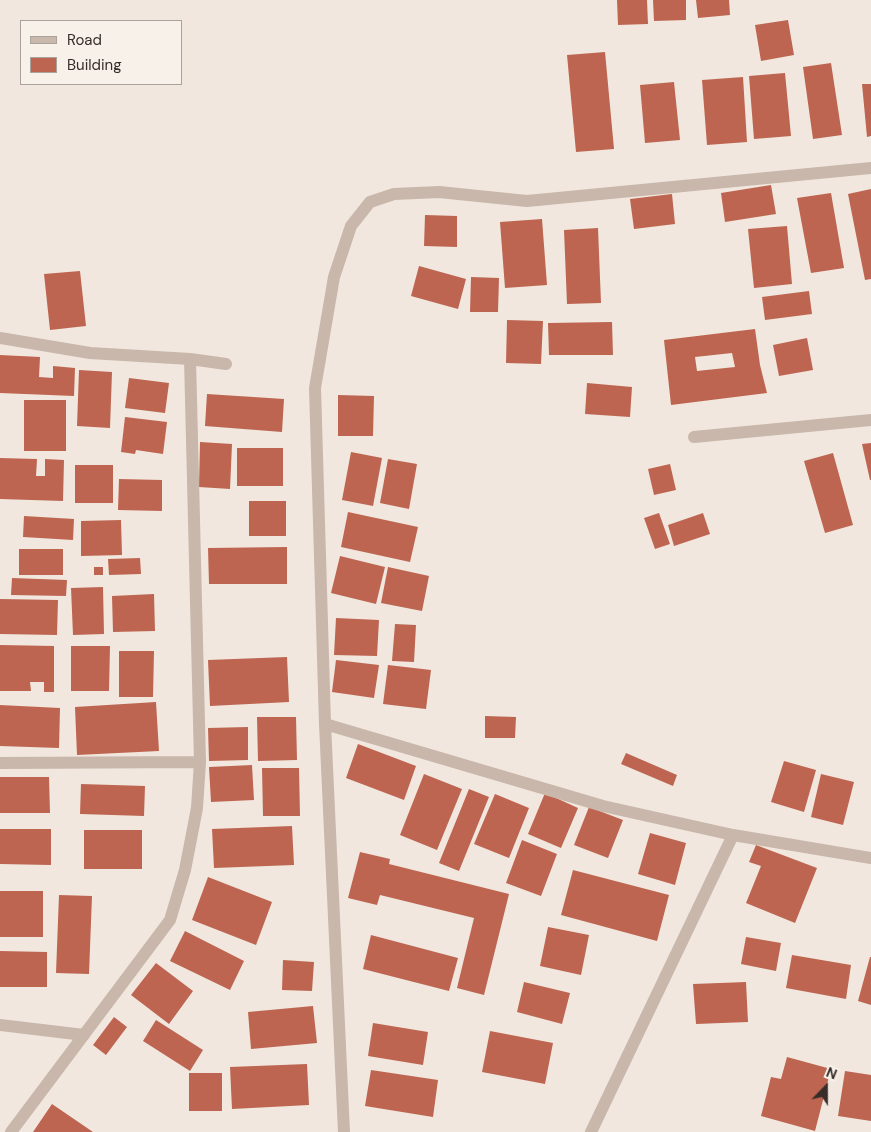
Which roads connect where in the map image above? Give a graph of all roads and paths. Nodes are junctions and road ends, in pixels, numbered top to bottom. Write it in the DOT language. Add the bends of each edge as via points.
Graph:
graph roads {
  1 [pos="871,168"];
  2 [pos="0,338"];
  3 [pos="190,359"];
  4 [pos="226,364"];
  5 [pos="871,420"];
  6 [pos="694,437"];
  7 [pos="325,724"];
  8 [pos="200,762"];
  9 [pos="0,763"];
  10 [pos="733,835"];
  11 [pos="871,858"];
  12 [pos="0,1025"];
  13 [pos="84,1035"];
  14 [pos="12,1132"];
  15 [pos="344,1132"];
  16 [pos="591,1132"];
  1 -- 7 [label="street" via="526,201 439,192 394,194 370,202 351,226 334,277 315,388"];
  2 -- 3 [label="street" via="90,353"];
  3 -- 4 [label="street"];
  3 -- 8 [label="street"];
  5 -- 6 [label="street"];
  7 -- 10 [label="street" via="603,806"];
  7 -- 15 [label="street"];
  8 -- 9 [label="street"];
  8 -- 13 [label="street" via="197,808 187,861 170,920"];
  10 -- 11 [label="street"];
  10 -- 16 [label="street"];
  12 -- 13 [label="street"];
  13 -- 14 [label="street"];
}
